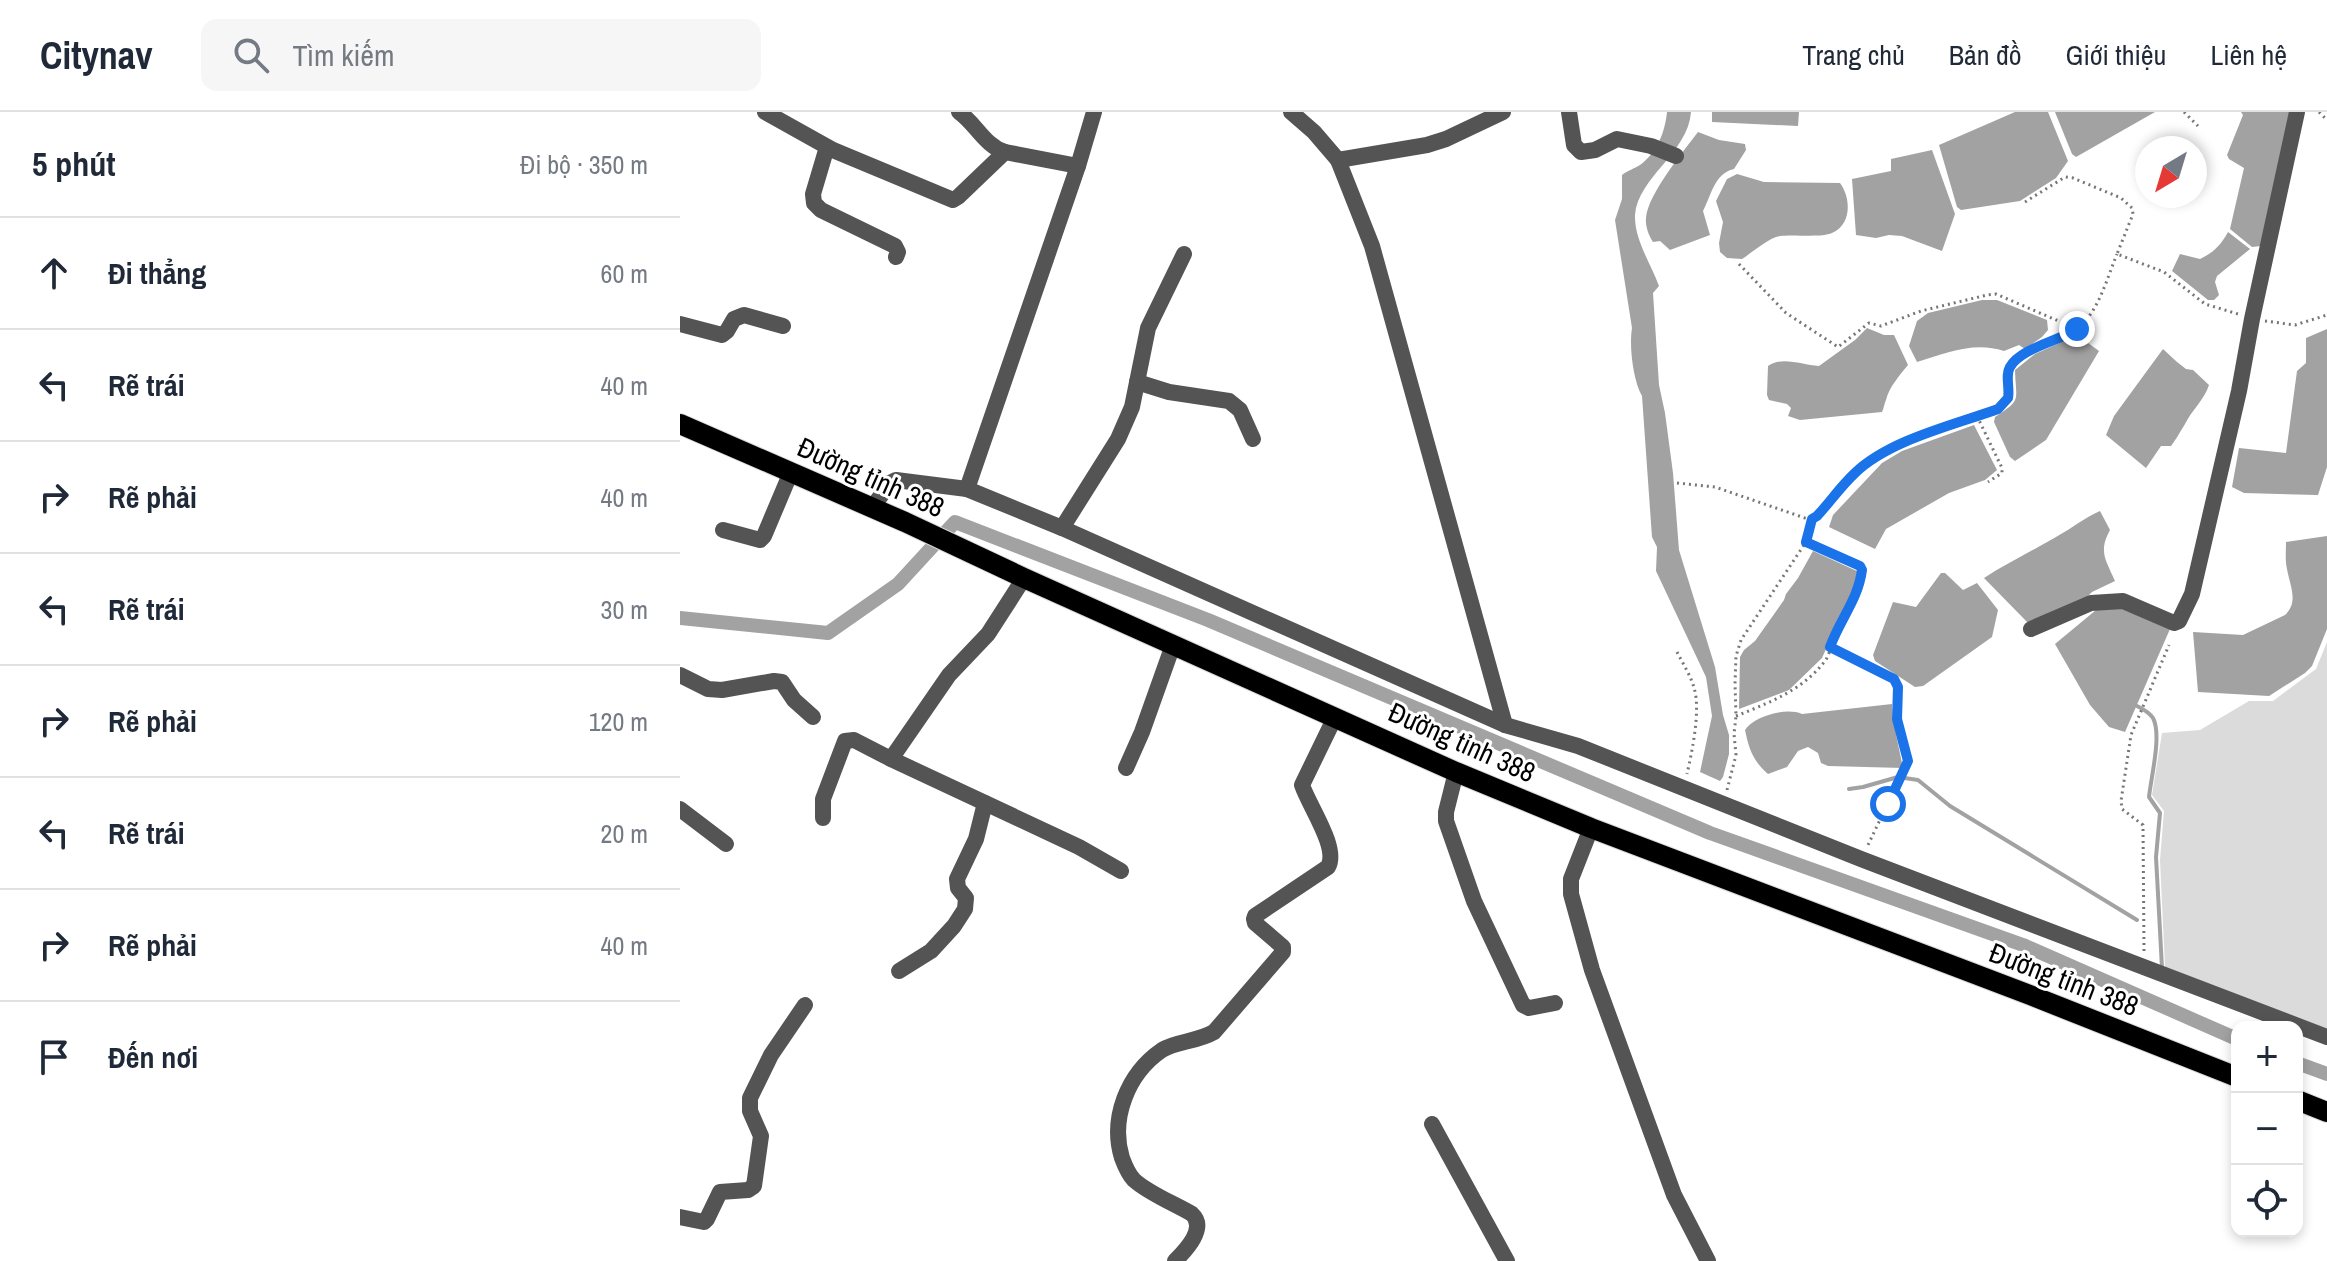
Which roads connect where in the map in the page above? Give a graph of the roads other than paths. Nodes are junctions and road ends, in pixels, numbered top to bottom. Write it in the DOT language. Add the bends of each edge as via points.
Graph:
graph roads {
  1 [pos="765,112"];
  2 [pos="959,112"];
  3 [pos="1094,112"];
  4 [pos="1291,112"];
  5 [pos="1313,112"];
  6 [pos="1503,112"];
  7 [pos="1569,112"];
  8 [pos="2297,112"];
  9 [pos="1314,132"];
  10 [pos="827,147"];
  11 [pos="1005,152"];
  12 [pos="1676,156"];
  13 [pos="1338,160"];
  14 [pos="1078,166"];
  15 [pos="1184,254"];
  16 [pos="896,257"];
  17 [pos="680,324"];
  18 [pos="783,326"];
  19 [pos="1137,382"];
  20 [pos="680,424"];
  21 [pos="1253,439"];
  22 [pos="791,472"];
  23 [pos="967,489"];
  24 [pos="872,508"];
  25 [pos="1062,528"];
  26 [pos="723,530"];
  27 [pos="1024,578"];
  28 [pos="2031,629"];
  29 [pos="1173,645"];
  30 [pos="680,675"];
  31 [pos="813,717"];
  32 [pos="1335,717"];
  33 [pos="1505,725"];
  34 [pos="891,759"];
  35 [pos="1126,768"];
  36 [pos="1456,772"];
  37 [pos="985,803"];
  38 [pos="680,809"];
  39 [pos="823,818"];
  40 [pos="1591,828"];
  41 [pos="726,844"];
  42 [pos="1121,871"];
  43 [pos="899,971"];
  44 [pos="1555,1003"];
  45 [pos="805,1005"];
  46 [pos="2327,1037"];
  47 [pos="2231,1075"];
  48 [pos="2303,1102"];
  49 [pos="2327,1112"];
  50 [pos="1432,1124"];
  51 [pos="680,1217"];
  52 [pos="1175,1261"];
  53 [pos="1507,1261"];
  54 [pos="1708,1261"];
  1 -- 10 [label="street"];
  2 -- 11 [label="street" via="990,145"];
  3 -- 14 [label="street"];
  4 -- 9 [label="street"];
  5 -- 9 [label="street"];
  6 -- 13 [label="street" via="1427,145"];
  7 -- 12 [label="street" via="1574,145 1581,152 1617,139"];
  8 -- 28 [label="street" via="2192,594 2179,621 2123,601 2091,603"];
  9 -- 13 [label="street"];
  10 -- 11 [label="street" via="953,200"];
  10 -- 16 [label="street" via="814,203 895,246"];
  11 -- 14 [label="street"];
  13 -- 33 [label="street" via="1372,246"];
  14 -- 23 [label="street"];
  15 -- 19 [label="street" via="1148,328"];
  17 -- 18 [label="street" via="722,335 744,315"];
  19 -- 21 [label="street" via="1229,401 1240,410"];
  19 -- 25 [label="street" via="1118,439"];
  20 -- 22 [label="main road, Đường tỉnh 388"];
  22 -- 24 [label="main road, Đường tỉnh 388"];
  22 -- 26 [label="street" via="760,540"];
  23 -- 24 [label="street" via="896,480"];
  23 -- 25 [label="street"];
  24 -- 27 [label="main road, Đường tỉnh 388"];
  25 -- 33 [label="street"];
  27 -- 29 [label="main road, Đường tỉnh 388"];
  27 -- 34 [label="street" via="988,634 949,675"];
  29 -- 32 [label="main road, Đường tỉnh 388"];
  29 -- 35 [label="street"];
  30 -- 31 [label="street" via="722,690 782,682"];
  32 -- 36 [label="main road, Đường tỉnh 388"];
  32 -- 52 [label="street" via="1302,785 1332,860 1254,919 1283,952 1214,1032 1162,1050 1124,1096 1118,1143 1126,1169 1133,1180 1198,1219 1191,1244"];
  33 -- 46 [label="street" via="1578,746"];
  34 -- 37 [label="street"];
  34 -- 39 [label="street" via="854,740 845,741 822,803"];
  36 -- 40 [label="main road, Đường tỉnh 388"];
  36 -- 44 [label="street" via="1446,821 1474,901 1523,1005"];
  37 -- 42 [label="street"];
  37 -- 43 [label="street" via="976,839 957,879 965,909 931,951"];
  38 -- 41 [label="street"];
  40 -- 47 [label="main road, Đường tỉnh 388"];
  40 -- 54 [label="street" via="1571,879 1571,894 1592,970 1674,1195"];
  45 -- 51 [label="street" via="750,1098 761,1136 754,1186 720,1192 704,1222"];
  48 -- 49 [label="main road"];
  50 -- 53 [label="street"];
}
